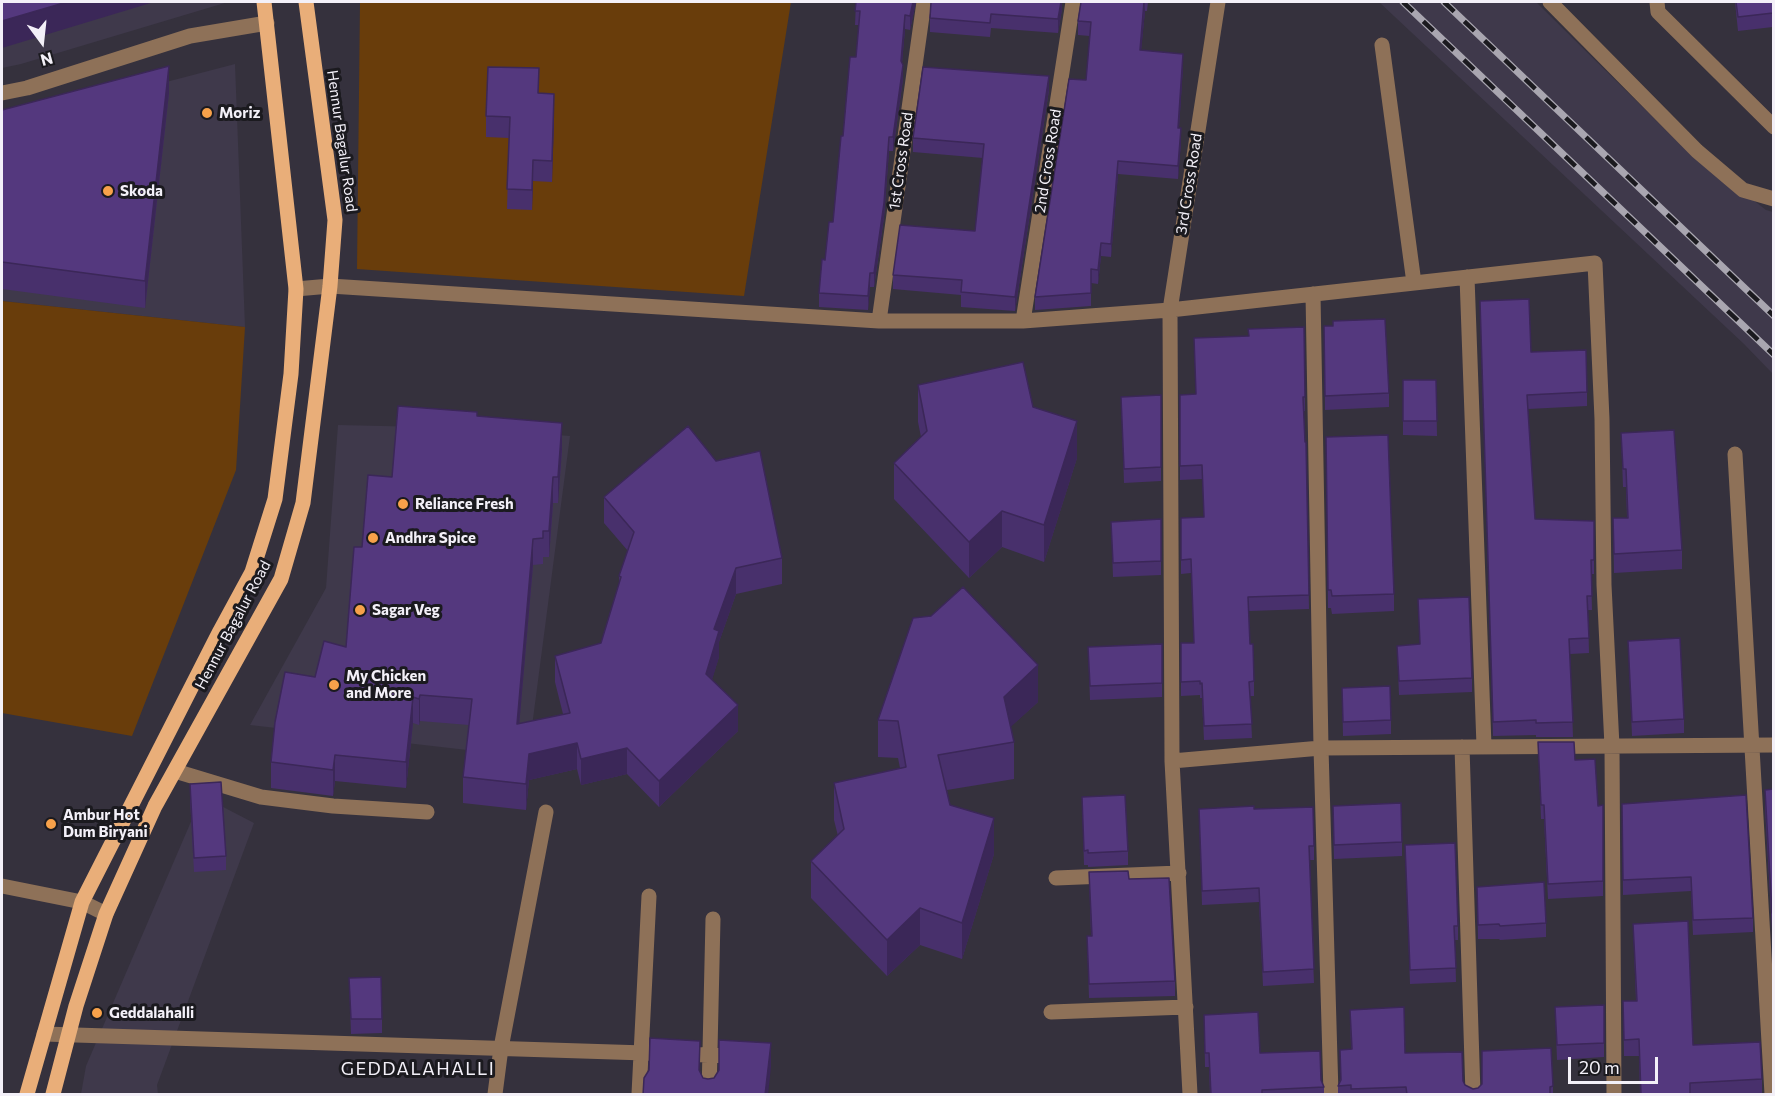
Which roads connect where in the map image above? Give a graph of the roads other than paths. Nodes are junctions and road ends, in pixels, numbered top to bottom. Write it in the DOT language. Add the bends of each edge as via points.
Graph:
graph roads {
  1 [pos="264,2"];
  2 [pos="306,2"];
  3 [pos="924,2"];
  4 [pos="1073,2"];
  5 [pos="1218,2"];
  6 [pos="1550,2"];
  7 [pos="1657,2"];
  8 [pos="267,23"];
  9 [pos="1382,45"];
  10 [pos="2,93"];
  11 [pos="1773,127"];
  12 [pos="1773,199"];
  13 [pos="1467,277"];
  14 [pos="1414,283"];
  15 [pos="330,286"];
  16 [pos="296,289"];
  17 [pos="1313,294"];
  18 [pos="1170,310"];
  19 [pos="879,321"];
  20 [pos="1023,321"];
  21 [pos="1735,454"];
  22 [pos="1752,745"];
  23 [pos="1773,745"];
  24 [pos="1484,746"];
  25 [pos="1612,746"];
  26 [pos="1462,747"];
  27 [pos="1321,748"];
  28 [pos="1172,761"];
  29 [pos="175,771"];
  30 [pos="427,812"];
  31 [pos="546,812"];
  32 [pos="1179,873"];
  33 [pos="1056,878"];
  34 [pos="2,886"];
  35 [pos="649,896"];
  36 [pos="82,902"];
  37 [pos="106,914"];
  38 [pos="713,919"];
  39 [pos="1186,1007"];
  40 [pos="1051,1012"];
  41 [pos="44,1034"];
  42 [pos="68,1035"];
  43 [pos="501,1048"];
  44 [pos="643,1052"];
  45 [pos="711,1056"];
  46 [pos="756,1056"];
  47 [pos="27,1095"];
  48 [pos="53,1095"];
  49 [pos="495,1095"];
  50 [pos="639,1095"];
  51 [pos="709,1095"];
  52 [pos="1190,1095"];
  53 [pos="1331,1095"];
  54 [pos="1473,1095"];
  55 [pos="1614,1095"];
  56 [pos="1772,1095"];
  1 -- 8 [label="main road, Hennur Bagalur Road"];
  2 -- 15 [label="main road, Hennur Bagalur Road" via="335,220"];
  3 -- 19 [label="street, 1st Cross Road"];
  4 -- 20 [label="street, 2nd Cross Road"];
  5 -- 18 [label="street, 3rd Cross Road"];
  6 -- 12 [label="street" via="1697,151 1743,190"];
  7 -- 11 [label="street" via="1658,12"];
  8 -- 10 [label="street" via="190,36"];
  8 -- 16 [label="main road, Hennur Bagalur Road"];
  9 -- 14 [label="street"];
  13 -- 14 [label="street"];
  13 -- 24 [label="street"];
  13 -- 25 [label="street" via="1595,263"];
  14 -- 17 [label="street"];
  15 -- 16 [label="street"];
  15 -- 19 [label="street"];
  15 -- 29 [label="main road, Hennur Bagalur Road" via="303,503 280,579"];
  16 -- 36 [label="main road, Hennur Bagalur Road" via="291,374 275,500 252,572"];
  17 -- 18 [label="street"];
  17 -- 27 [label="street"];
  18 -- 20 [label="street"];
  18 -- 28 [label="street, 3rd Cross Road"];
  19 -- 20 [label="street"];
  21 -- 22 [label="street"];
  22 -- 23 [label="street"];
  22 -- 25 [label="street"];
  22 -- 56 [label="street"];
  24 -- 25 [label="street"];
  24 -- 26 [label="street"];
  25 -- 55 [label="street"];
  26 -- 27 [label="street"];
  26 -- 54 [label="street"];
  27 -- 28 [label="street"];
  27 -- 53 [label="street"];
  28 -- 32 [label="street, 3rd Cross Road"];
  29 -- 30 [label="street" via="261,797"];
  29 -- 37 [label="main road, Hennur Bagalur Road"];
  31 -- 43 [label="street"];
  32 -- 33 [label="street"];
  32 -- 39 [label="street, 3rd Cross Road"];
  34 -- 36 [label="street"];
  35 -- 44 [label="street"];
  36 -- 37 [label="street"];
  36 -- 41 [label="main road, Hennur Bagalur Road"];
  37 -- 42 [label="main road, Hennur Bagalur Road"];
  38 -- 45 [label="street"];
  39 -- 40 [label="street"];
  39 -- 52 [label="street, 3rd Cross Road"];
  41 -- 42 [label="street"];
  41 -- 47 [label="main road, Hennur Bagalur Road"];
  42 -- 43 [label="street"];
  42 -- 48 [label="main road, Hennur Bagalur Road"];
  43 -- 44 [label="street"];
  43 -- 49 [label="street"];
  44 -- 45 [label="street"];
  44 -- 50 [label="street"];
  45 -- 46 [label="street"];
  45 -- 51 [label="street"];
}
